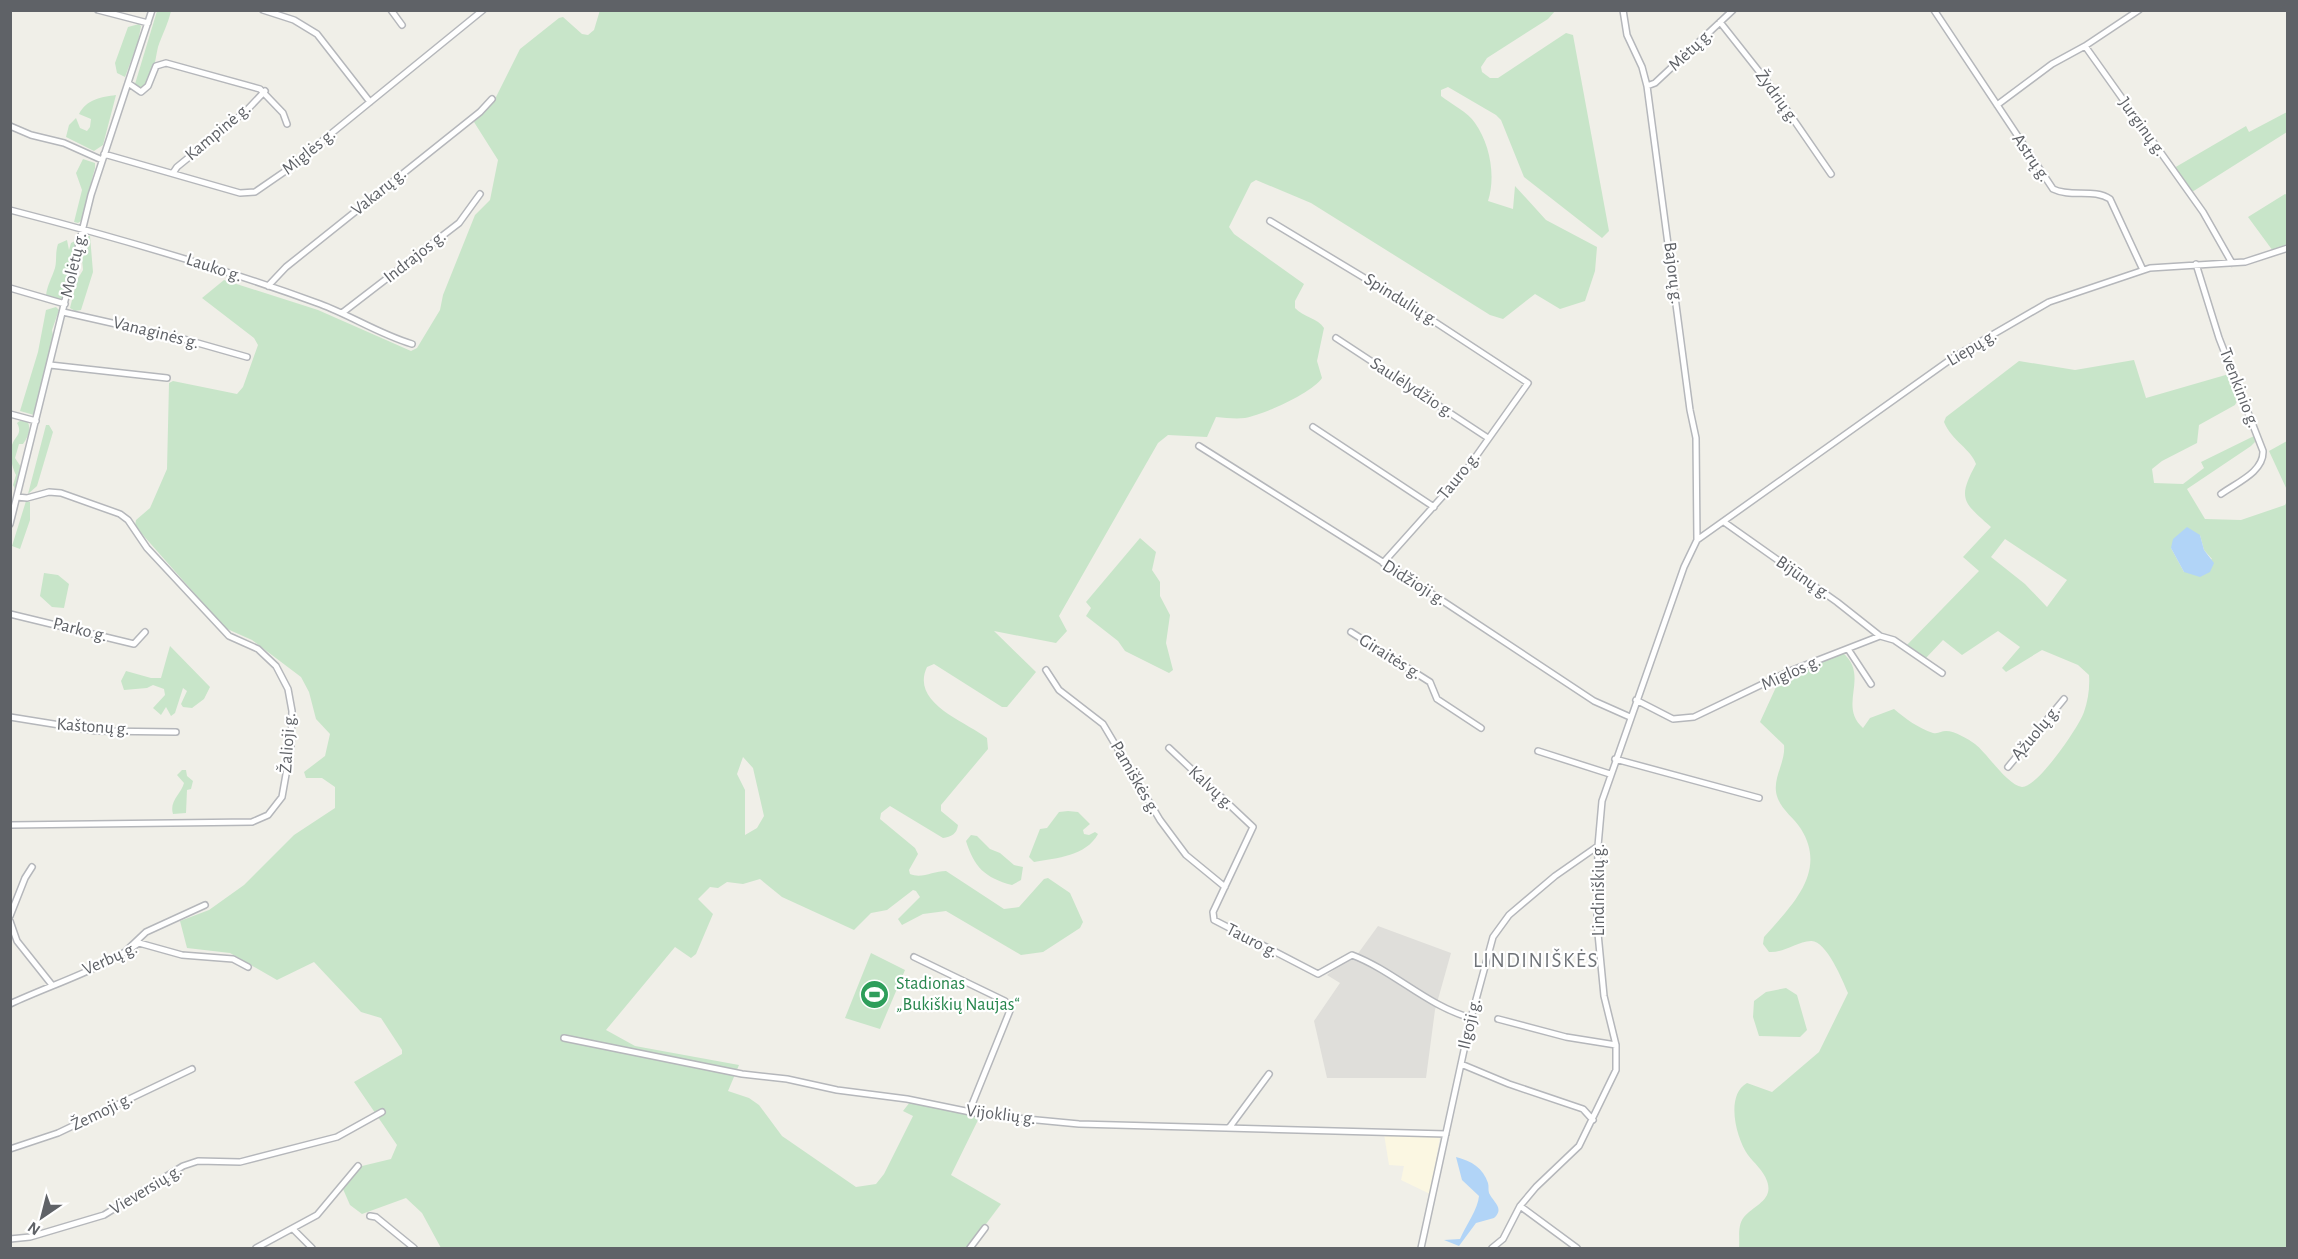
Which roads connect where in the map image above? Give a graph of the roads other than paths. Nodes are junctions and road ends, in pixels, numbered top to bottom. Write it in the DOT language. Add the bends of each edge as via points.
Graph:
graph roads {
  1 [pos="98,10"];
  2 [pos="152,10"];
  3 [pos="263,10"];
  4 [pos="391,10"];
  5 [pos="483,10"];
  6 [pos="1623,10"];
  7 [pos="1733,10"];
  8 [pos="1934,10"];
  9 [pos="2139,10"];
  10 [pos="1720,22"];
  11 [pos="148,23"];
  12 [pos="402,25"];
  13 [pos="2085,46"];
  14 [pos="128,83"];
  15 [pos="1647,86"];
  16 [pos="265,91"];
  17 [pos="492,99"];
  18 [pos="370,102"];
  19 [pos="1997,105"];
  20 [pos="287,124"];
  21 [pos="10,126"];
  22 [pos="103,157"];
  23 [pos="173,173"];
  24 [pos="1831,174"];
  25 [pos="480,194"];
  26 [pos="10,210"];
  27 [pos="1270,221"];
  28 [pos="83,229"];
  29 [pos="2288,248"];
  30 [pos="2232,263"];
  31 [pos="2196,264"];
  32 [pos="2144,270"];
  33 [pos="268,286"];
  34 [pos="10,288"];
  35 [pos="65,304"];
  36 [pos="63,312"];
  37 [pos="342,313"];
  38 [pos="1336,338"];
  39 [pos="412,345"];
  40 [pos="247,357"];
  41 [pos="50,365"];
  42 [pos="167,378"];
  43 [pos="1528,383"];
  44 [pos="10,414"];
  45 [pos="36,421"];
  46 [pos="1313,427"];
  47 [pos="1488,438"];
  48 [pos="1199,446"];
  49 [pos="2221,494"];
  50 [pos="17,496"];
  51 [pos="1434,507"];
  52 [pos="1724,522"];
  53 [pos="10,524"];
  54 [pos="1697,540"];
  55 [pos="1383,563"];
  56 [pos="10,614"];
  57 [pos="145,632"];
  58 [pos="1351,632"];
  59 [pos="1880,636"];
  60 [pos="1848,649"];
  61 [pos="1046,670"];
  62 [pos="1942,673"];
  63 [pos="1871,684"];
  64 [pos="2064,699"];
  65 [pos="1636,700"];
  66 [pos="10,717"];
  67 [pos="1630,717"];
  68 [pos="1481,728"];
  69 [pos="176,732"];
  70 [pos="1169,748"];
  71 [pos="1538,751"];
  72 [pos="1615,759"];
  73 [pos="2008,767"];
  74 [pos="1610,774"];
  75 [pos="1759,798"];
  76 [pos="10,825"];
  77 [pos="1253,827"];
  78 [pos="1598,846"];
  79 [pos="32,867"];
  80 [pos="1225,887"];
  81 [pos="205,905"];
  82 [pos="10,919"];
  83 [pos="125,953"];
  84 [pos="914,957"];
  85 [pos="248,967"];
  86 [pos="52,985"];
  87 [pos="10,1004"];
  88 [pos="1471,1018"];
  89 [pos="1498,1019"];
  90 [pos="564,1038"];
  91 [pos="1616,1045"];
  92 [pos="1461,1064"];
  93 [pos="192,1069"];
  94 [pos="1269,1074"];
  95 [pos="1601,1102"];
  96 [pos="1583,1109"];
  97 [pos="382,1112"];
  98 [pos="969,1112"];
  99 [pos="1593,1120"];
  100 [pos="1229,1128"];
  101 [pos="1446,1134"];
  102 [pos="10,1149"];
  103 [pos="358,1166"];
  104 [pos="1520,1206"];
  105 [pos="370,1216"];
  106 [pos="985,1228"];
  107 [pos="294,1230"];
  108 [pos="10,1239"];
  109 [pos="256,1248"];
  110 [pos="312,1248"];
  111 [pos="414,1248"];
  112 [pos="970,1248"];
  113 [pos="1420,1248"];
  114 [pos="1492,1248"];
  115 [pos="1577,1248"];
  1 -- 11 [label="street"];
  2 -- 11 [label="street, Molėtų g."];
  3 -- 18 [label="street" via="294,20 317,34"];
  4 -- 12 [label="street"];
  5 -- 18 [label="street, Miglės g."];
  6 -- 15 [label="street, Bajorų g." via="1627,35"];
  7 -- 10 [label="street, Mėtų g."];
  8 -- 19 [label="street, Astrų g."];
  9 -- 13 [label="street"];
  10 -- 15 [label="street, Mėtų g." via="1655,83"];
  10 -- 24 [label="street, Žydrių g." via="1769,84"];
  11 -- 14 [label="street, Molėtų g."];
  13 -- 19 [label="street" via="2052,64"];
  13 -- 30 [label="street, Jurginų g." via="2203,212"];
  14 -- 16 [label="street, Kampinė g." via="141,92 158,64 166,63"];
  14 -- 22 [label="street, Molėtų g."];
  15 -- 54 [label="street, Bajorų g." via="1696,438"];
  16 -- 20 [label="street, Kampinė g."];
  16 -- 23 [label="street, Kampinė g."];
  17 -- 33 [label="street, Vakarų g." via="286,267"];
  18 -- 23 [label="street, Miglės g." via="255,192 240,193"];
  19 -- 32 [label="street, Astrų g." via="2053,189 2060,193 2099,194 2110,199"];
  21 -- 22 [label="street, Miglės g."];
  22 -- 23 [label="street, Miglės g."];
  22 -- 28 [label="street, Molėtų g."];
  25 -- 37 [label="street, Indrajos g." via="459,223"];
  26 -- 28 [label="street, Lauko g."];
  27 -- 43 [label="street, Spindulių g."];
  28 -- 33 [label="street, Lauko g."];
  28 -- 35 [label="street, Molėtų g."];
  29 -- 30 [label="street, Liepų g." via="2261,259"];
  30 -- 31 [label="street, Liepų g."];
  31 -- 32 [label="street, Liepų g."];
  31 -- 49 [label="street, Tvenkinio g." via="2219,339 2264,458 2258,468"];
  32 -- 52 [label="street, Liepų g." via="2049,302 1954,357"];
  33 -- 37 [label="street, Lauko g."];
  34 -- 35 [label="street"];
  35 -- 36 [label="street, Molėtų g."];
  36 -- 40 [label="street, Vanaginės g."];
  36 -- 41 [label="street, Molėtų g."];
  37 -- 39 [label="street, Lauko g."];
  38 -- 47 [label="street, Saulėlydžio g."];
  41 -- 42 [label="street"];
  41 -- 45 [label="street, Molėtų g."];
  43 -- 47 [label="street, Tauro g."];
  44 -- 45 [label="street"];
  45 -- 50 [label="street, Molėtų g."];
  46 -- 51 [label="street"];
  47 -- 51 [label="street, Tauro g."];
  48 -- 55 [label="street, Didžioji g."];
  50 -- 53 [label="street, Molėtų g."];
  50 -- 76 [label="street, Žalioji g." via="61,493 112,509 128,520 147,548 229,636 258,649 276,666 288,689 292,736 282,797 268,815 252,822"];
  51 -- 55 [label="street, Tauro g."];
  52 -- 54 [label="street, Liepų g."];
  52 -- 59 [label="street, Bijūnų g."];
  54 -- 65 [label="street, Lindiniškių g."];
  55 -- 67 [label="street, Didžioji g." via="1594,700"];
  56 -- 57 [label="street, Parko g." via="134,644"];
  58 -- 68 [label="street, Giraitės g." via="1430,682 1437,699"];
  59 -- 60 [label="street, Miglos g."];
  59 -- 62 [label="street" via="1894,640"];
  60 -- 63 [label="street"];
  60 -- 65 [label="street, Miglos g." via="1790,671 1694,717 1673,719"];
  61 -- 80 [label="street, Pamiškės g." via="1059,690 1103,724 1160,820 1186,855"];
  64 -- 73 [label="street, Ąžuolų g."];
  65 -- 67 [label="street, Lindiniškių g."];
  66 -- 69 [label="street, Kaštonų g." via="98,731"];
  67 -- 72 [label="street, Lindiniškių g."];
  70 -- 77 [label="street, Kalvų g."];
  71 -- 74 [label="street"];
  72 -- 74 [label="street, Lindiniškių g."];
  72 -- 75 [label="street"];
  74 -- 78 [label="street, Lindiniškių g." via="1602,801"];
  77 -- 80 [label="street, Tauro g."];
  78 -- 88 [label="street, Ilgoji g." via="1555,876 1501,924 1493,937"];
  78 -- 91 [label="street, Lindiniškių g." via="1597,923 1603,988"];
  79 -- 82 [label="street"];
  80 -- 88 [label="street, Tauro g." via="1213,912 1214,920 1318,974 1352,955 1438,1005"];
  81 -- 83 [label="street" via="146,932"];
  82 -- 86 [label="street" via="17,940"];
  83 -- 85 [label="street, Verbų g." via="139,944 182,955 233,959"];
  83 -- 86 [label="street, Verbų g."];
  84 -- 98 [label="street" via="1005,1001 1011,1008"];
  86 -- 87 [label="street, Verbų g."];
  88 -- 92 [label="street, Ilgoji g."];
  89 -- 91 [label="street"];
  90 -- 98 [label="street, Vijoklių g." via="742,1074"];
  91 -- 95 [label="street, Lindiniškių g." via="1616,1070"];
  92 -- 96 [label="street"];
  92 -- 101 [label="street, Ilgoji g."];
  93 -- 102 [label="street, Žemoji g." via="58,1133"];
  94 -- 100 [label="street"];
  95 -- 96 [label="street"];
  95 -- 99 [label="street, Lindiniškių g."];
  96 -- 99 [label="street"];
  97 -- 108 [label="street, Vieversių g." via="337,1137 240,1162 198,1161 183,1166 104,1215 30,1237"];
  98 -- 100 [label="street, Vijoklių g." via="1079,1124"];
  99 -- 104 [label="street, Lindiniškių g." via="1579,1146 1547,1174"];
  100 -- 101 [label="street, Vijoklių g."];
  101 -- 113 [label="street, Ilgoji g."];
  103 -- 107 [label="street" via="318,1215"];
  104 -- 114 [label="street, Lindiniškių g." via="1503,1239"];
  104 -- 115 [label="street"];
  105 -- 111 [label="street"];
  106 -- 112 [label="street"];
  107 -- 109 [label="street"];
  107 -- 110 [label="street"];
}
